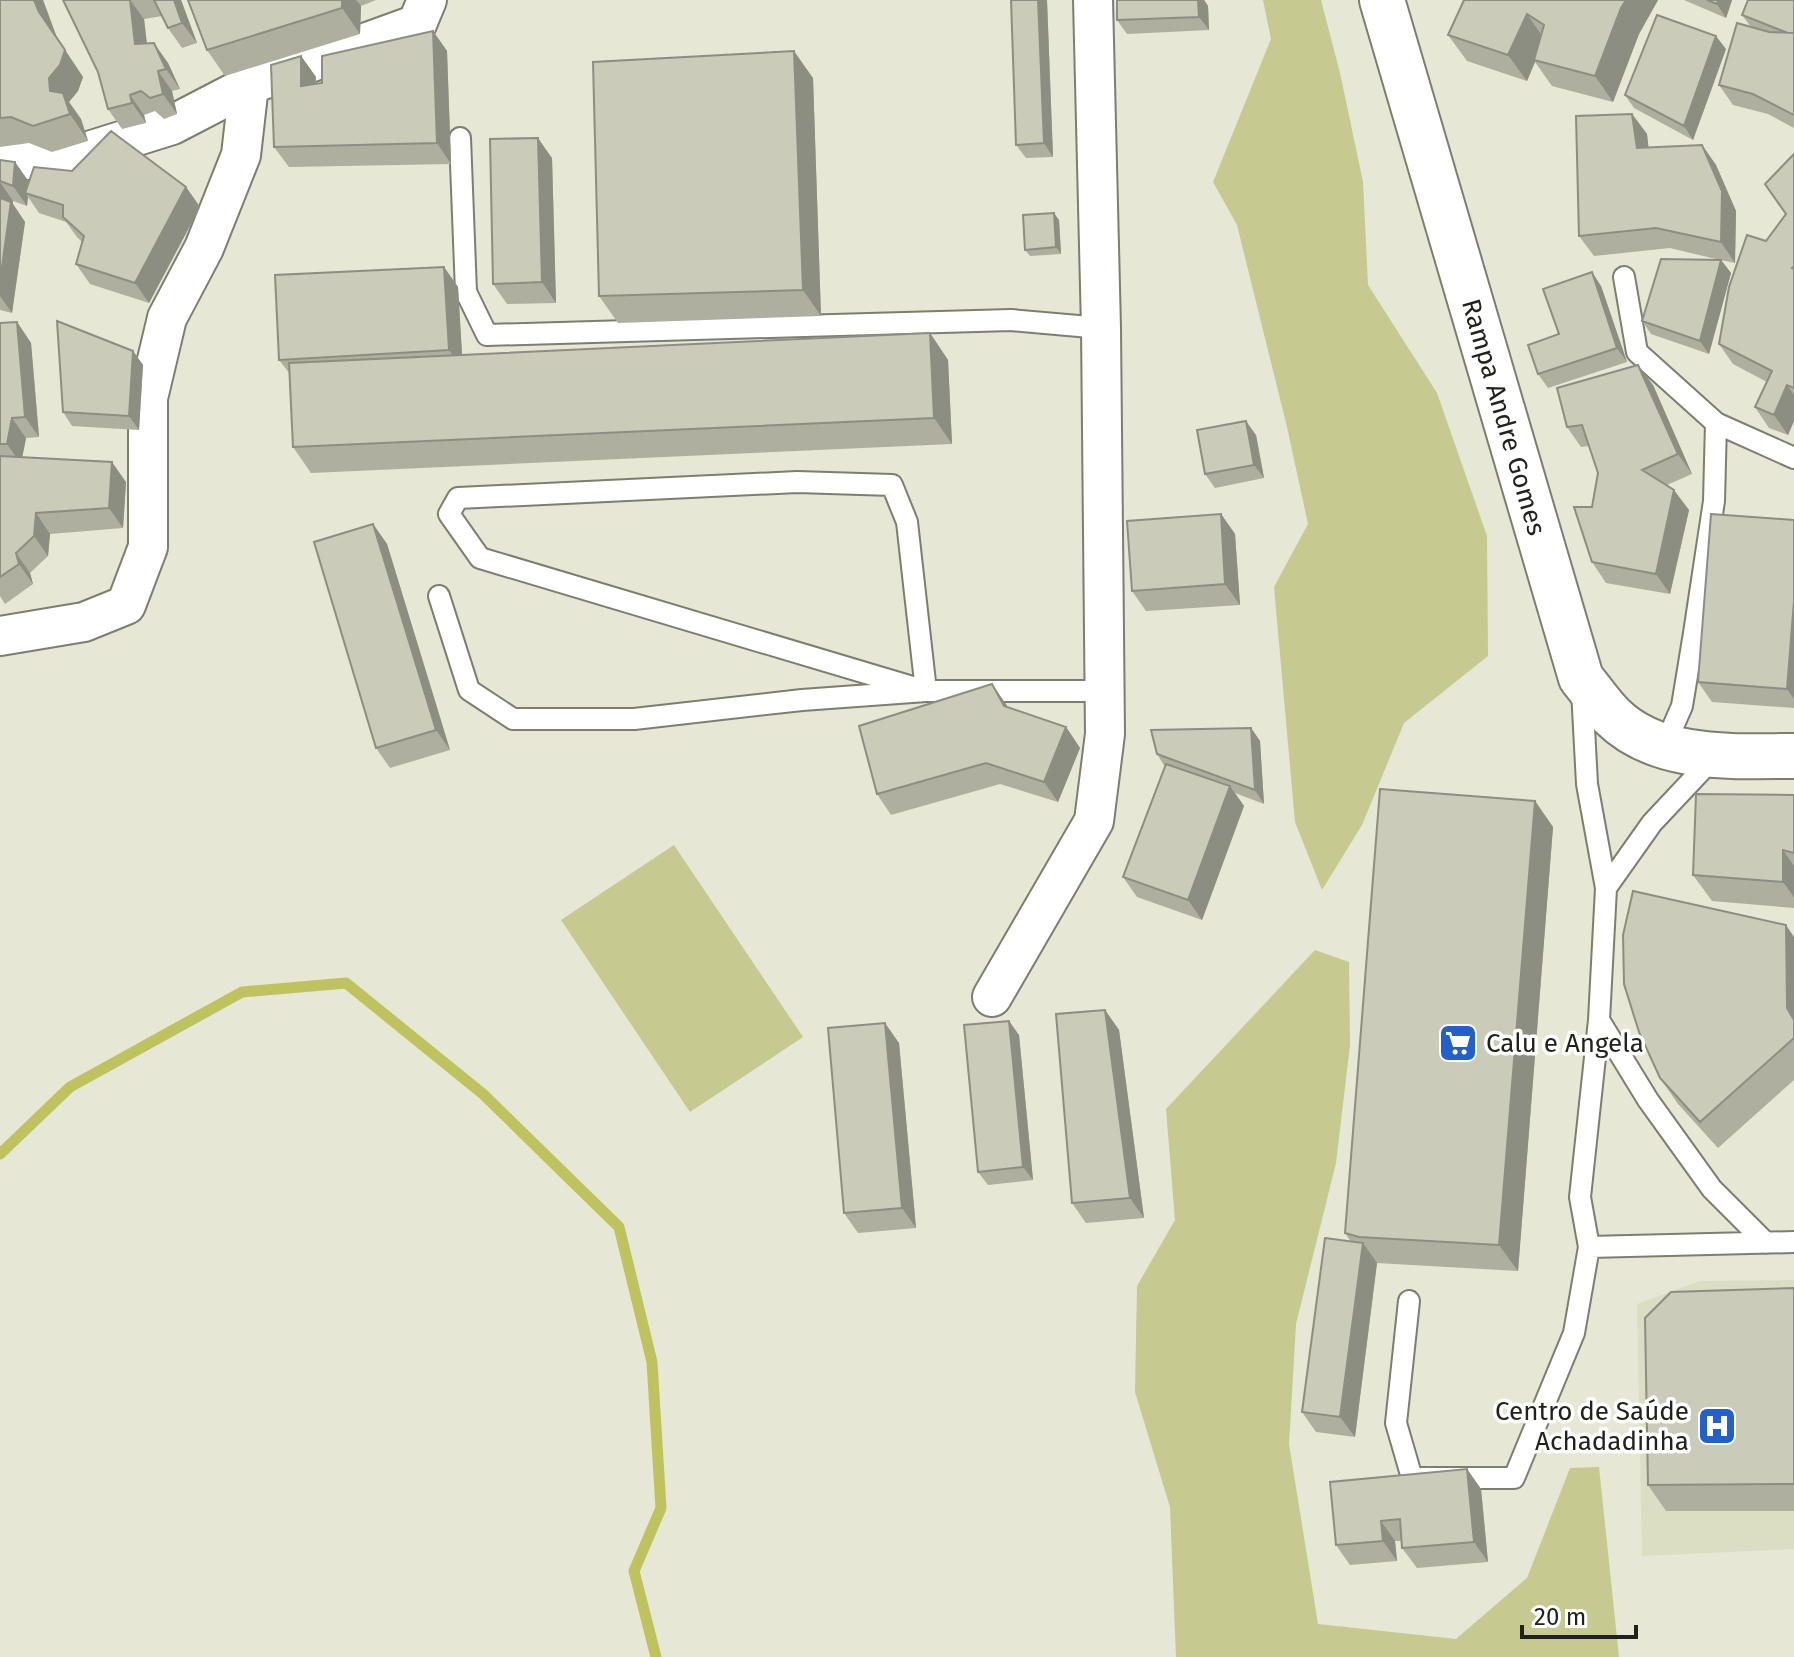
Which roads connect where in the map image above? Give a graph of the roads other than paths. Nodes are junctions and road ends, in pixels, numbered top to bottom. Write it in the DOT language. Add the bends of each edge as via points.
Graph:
graph roads {
  1 [pos="427,0"];
  2 [pos="1093,0"];
  3 [pos="1382,0"];
  4 [pos="249,85"];
  5 [pos="460,138"];
  6 [pos="0,159"];
  7 [pos="1624,277"];
  8 [pos="1101,328"];
  9 [pos="1716,423"];
  10 [pos="1794,458"];
  11 [pos="439,596"];
  12 [pos="0,636"];
  13 [pos="1581,678"];
  14 [pos="926,691"];
  15 [pos="1104,691"];
  16 [pos="1665,745"];
  17 [pos="1716,756"];
  18 [pos="1794,756"];
  19 [pos="1606,888"];
  20 [pos="992,997"];
  21 [pos="1599,1020"];
  22 [pos="1794,1242"];
  23 [pos="1766,1243"];
  24 [pos="1589,1247"];
  25 [pos="1409,1301"];
  1 -- 4 [label="street" via="417,24"];
  2 -- 8 [label="street"];
  3 -- 13 [label="street, Rampa Andre Gomes"];
  4 -- 6 [label="street" via="172,125 57,161"];
  4 -- 12 [label="street" via="241,155 204,248 167,318 148,398 148,547 126,605 84,622"];
  5 -- 8 [label="lane" via="466,292 487,335 1011,320"];
  7 -- 9 [label="lane" via="1637,352"];
  8 -- 15 [label="street"];
  9 -- 10 [label="lane"];
  9 -- 16 [label="lane" via="1714,501 1694,633 1682,706"];
  11 -- 14 [label="lane" via="469,690 513,719 634,719"];
  13 -- 16 [label="street, Rampa Andre Gomes" via="1612,716 1639,737"];
  13 -- 19 [label="lane" via="1587,784"];
  14 -- 14 [label="lane" via="480,558 449,514 458,498 797,482 892,485 907,522"];
  14 -- 15 [label="lane"];
  15 -- 20 [label="street" via="1105,734 1094,821"];
  16 -- 17 [label="street, Rampa Andre Gomes"];
  17 -- 18 [label="street, Rampa Andre Gomes"];
  17 -- 19 [label="lane" via="1652,823"];
  19 -- 21 [label="lane"];
  21 -- 23 [label="lane" via="1712,1189"];
  21 -- 24 [label="lane" via="1580,1197"];
  22 -- 23 [label="lane"];
  23 -- 24 [label="lane"];
  24 -- 25 [label="lane" via="1574,1333 1514,1478 1412,1478 1396,1423"];
}
